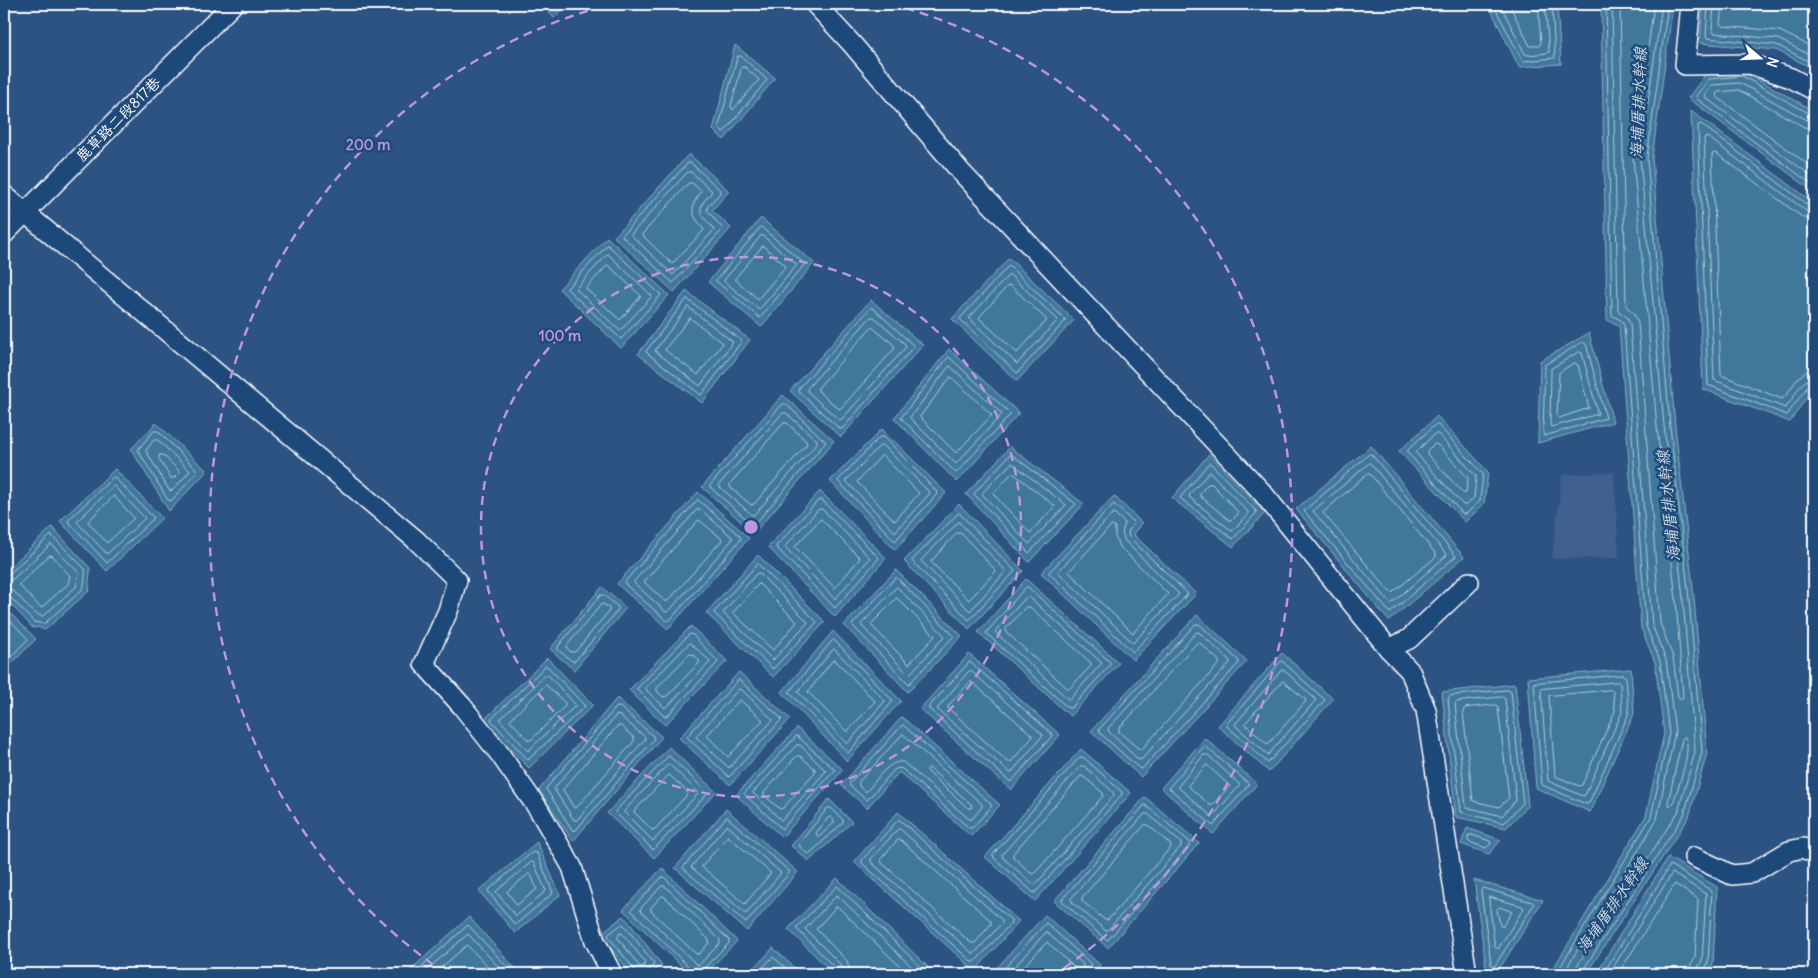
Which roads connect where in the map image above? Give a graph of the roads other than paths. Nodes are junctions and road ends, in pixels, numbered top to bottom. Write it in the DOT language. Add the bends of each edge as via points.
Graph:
graph roads {
  1 [pos="233,4"];
  2 [pos="815,4"];
  3 [pos="1691,4"];
  4 [pos="1814,90"];
  5 [pos="4,195"];
  6 [pos="25,212"];
  7 [pos="4,234"];
  8 [pos="1469,582"];
  9 [pos="1389,649"];
  10 [pos="1814,853"];
  11 [pos="1694,856"];
  12 [pos="612,974"];
  13 [pos="1467,974"];
  1 -- 6 [label="street, 鹿草路二段817巷"];
  2 -- 9 [label="street" via="961,172 1261,491"];
  3 -- 4 [label="street" via="1685,66 1750,64"];
  5 -- 6 [label="street"];
  6 -- 7 [label="street, 鹿草路二段817巷"];
  6 -- 12 [label="street" via="416,540 457,580 448,611 424,664 462,706 539,810 572,867 595,941"];
  8 -- 9 [label="street" via="1409,639"];
  9 -- 13 [label="street" via="1410,671 1426,710"];
  10 -- 11 [label="street" via="1803,848 1788,851 1752,873 1732,875"];
}
